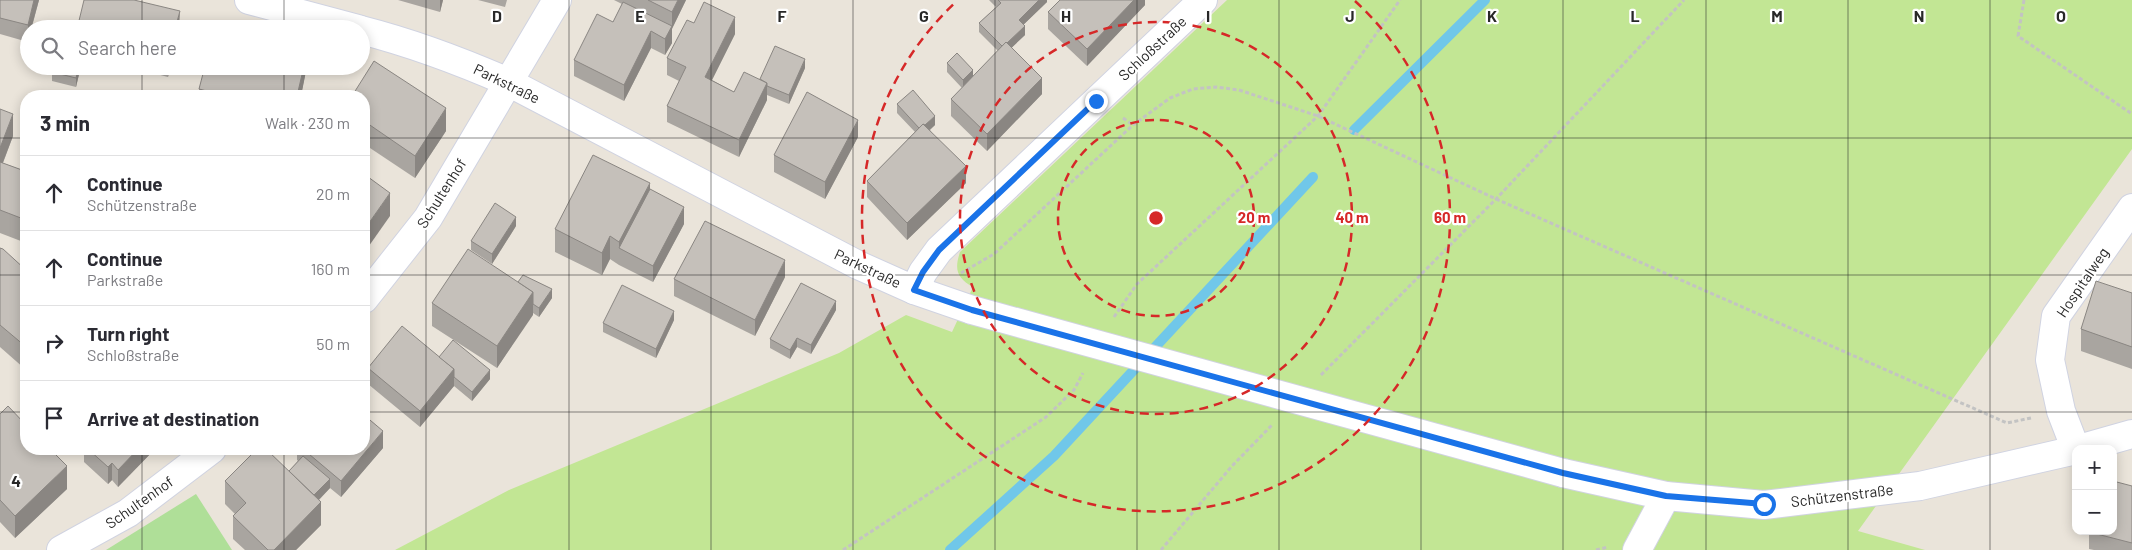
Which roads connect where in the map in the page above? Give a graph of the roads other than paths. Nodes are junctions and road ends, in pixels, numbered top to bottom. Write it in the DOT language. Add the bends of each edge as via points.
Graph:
graph roads {
  1 [pos="249,0"];
  2 [pos="557,0"];
  3 [pos="1203,0"];
  4 [pos="326,20"];
  5 [pos="370,32"];
  6 [pos="508,82"];
  7 [pos="2132,208"];
  8 [pos="370,290"];
  9 [pos="914,290"];
  10 [pos="2132,434"];
  11 [pos="2076,445"];
  12 [pos="2092,445"];
  13 [pos="2072,450"];
  14 [pos="204,455"];
  15 [pos="1666,496"];
  16 [pos="61,550"];
  17 [pos="1636,550"];
  1 -- 4 [label="street, Parkstraße"];
  2 -- 6 [label="street, Schultenhof"];
  3 -- 9 [label="street, Schloßstraße" via="939,250"];
  5 -- 6 [label="street, Parkstraße" via="406,41"];
  6 -- 8 [label="street, Schultenhof" via="428,218"];
  6 -- 9 [label="street, Parkstraße" via="858,265"];
  7 -- 11 [label="street, Hospitalweg" via="2056,316 2050,360 2060,411"];
  9 -- 15 [label="street, Parkstraße, bridge" via="972,310 1563,473"];
  10 -- 12 [label="street, Schützenstraße"];
  13 -- 15 [label="street, Schützenstraße" via="1920,486 1764,504"];
  14 -- 16 [label="street, Schultenhof" via="128,513"];
  15 -- 17 [label="street"];
}
